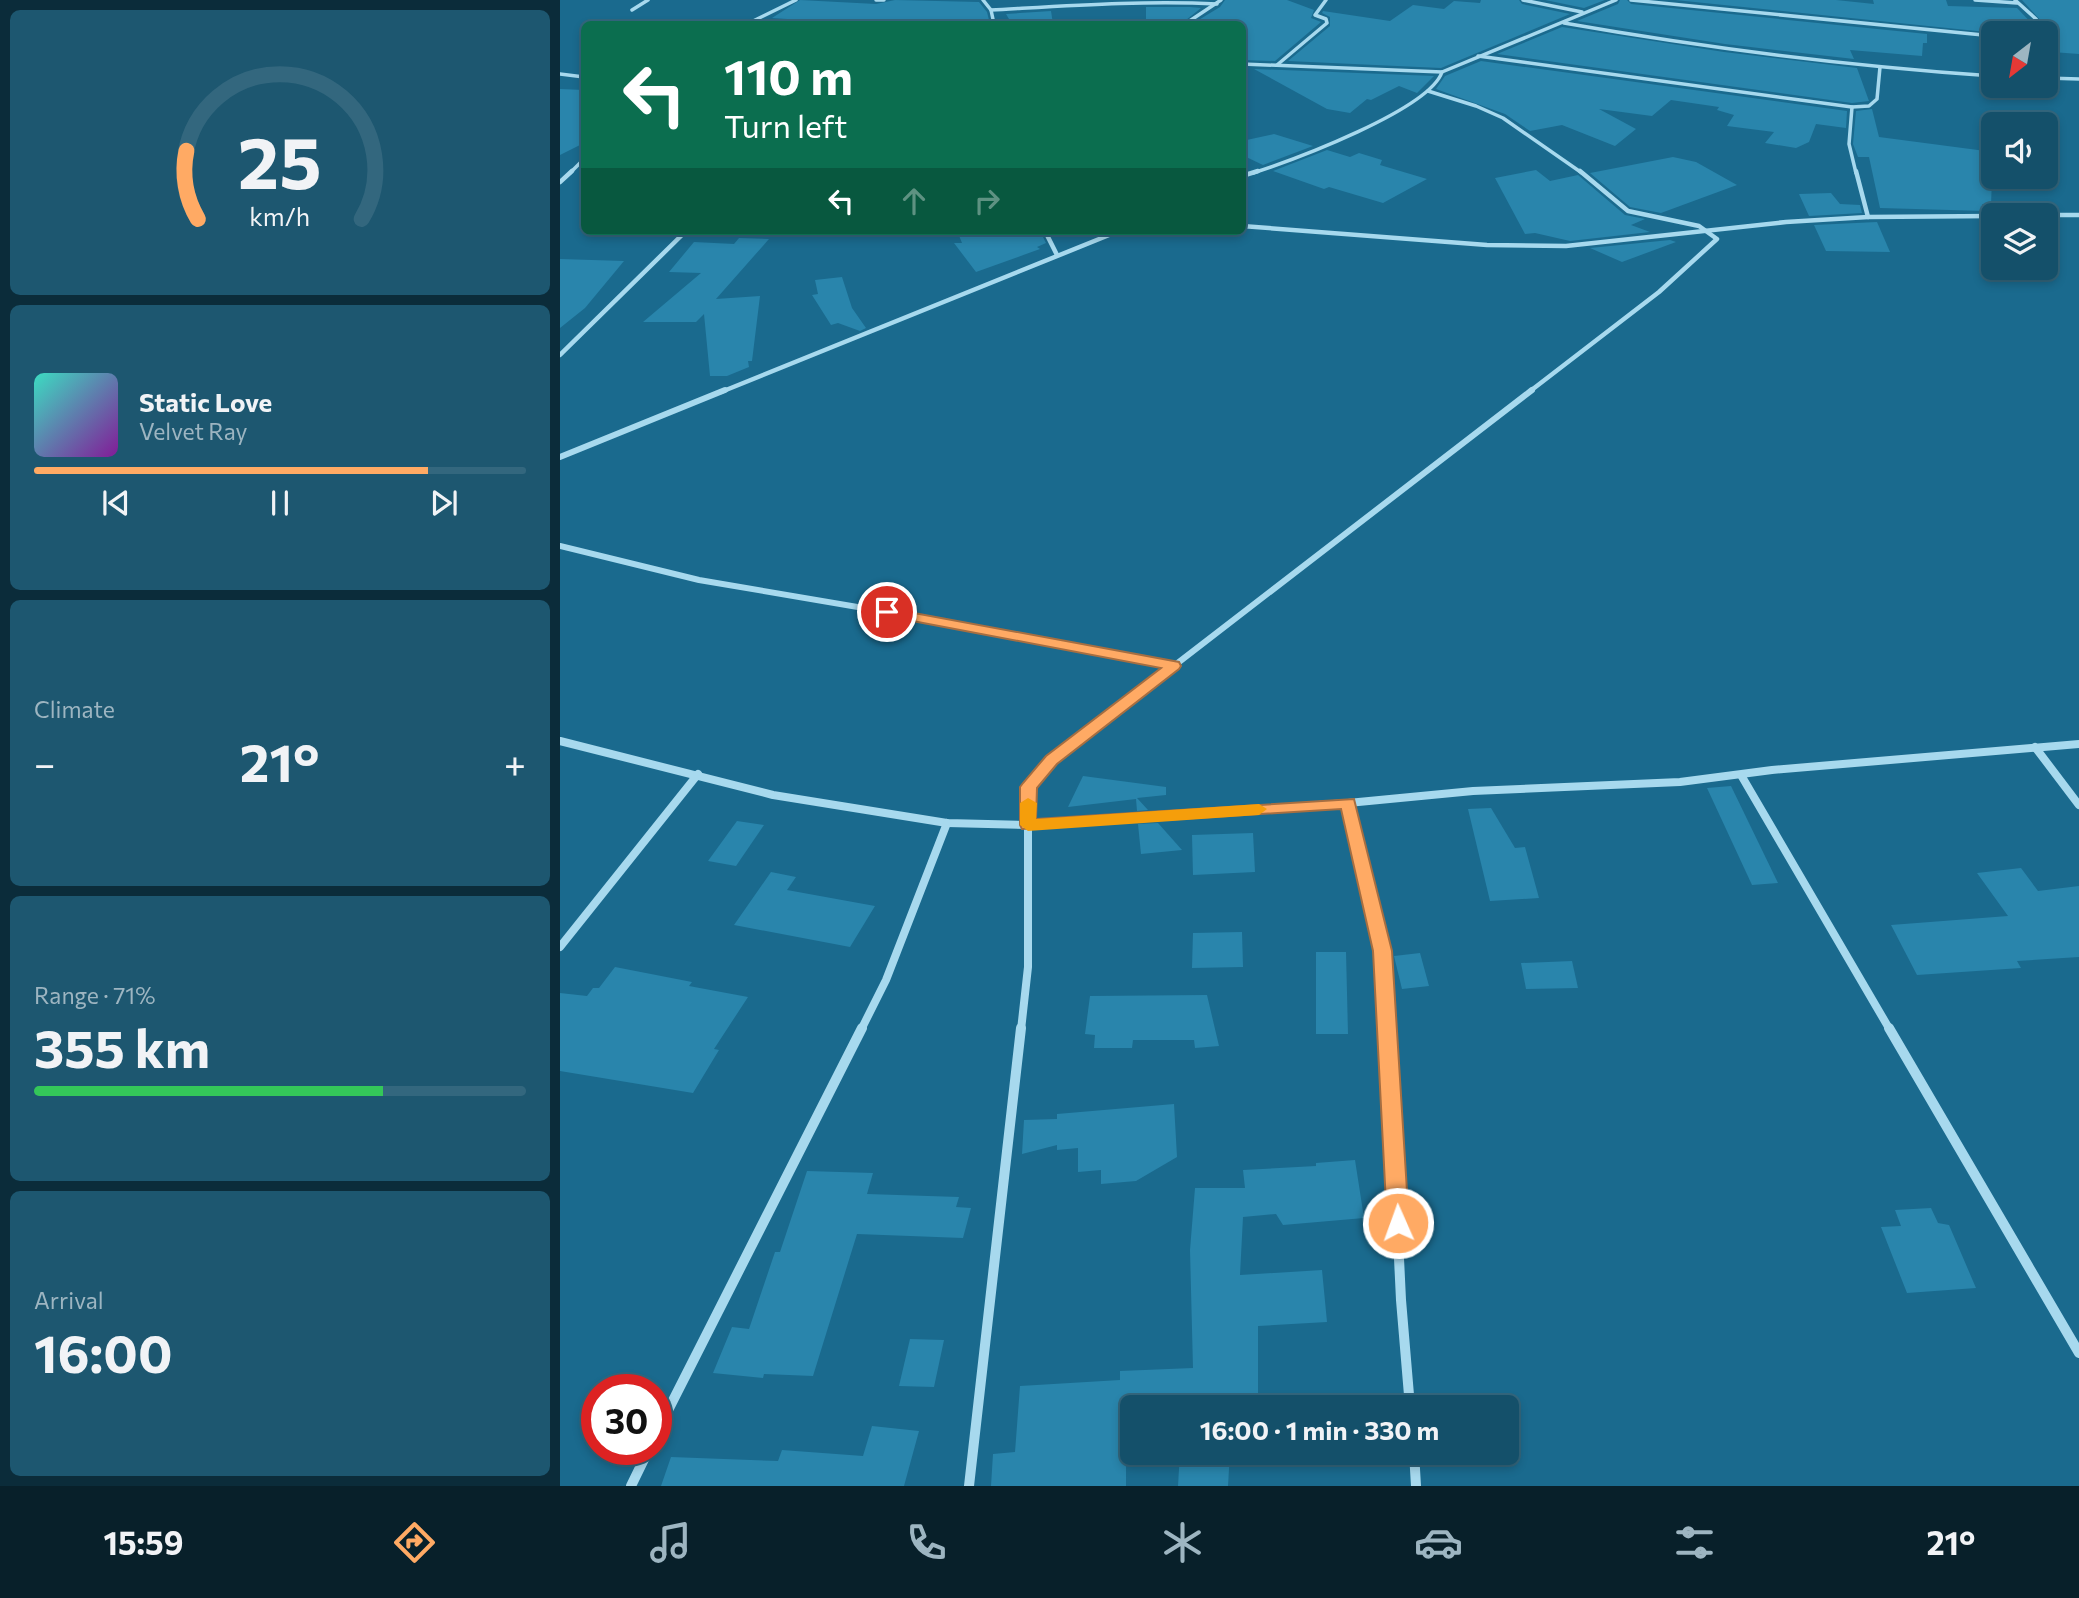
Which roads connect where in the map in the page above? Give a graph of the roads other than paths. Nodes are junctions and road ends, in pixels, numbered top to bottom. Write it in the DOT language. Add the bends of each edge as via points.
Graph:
graph roads {
  1 [pos="648,0"];
  2 [pos="796,0"];
  3 [pos="876,0"];
  4 [pos="884,0"];
  5 [pos="983,0"];
  6 [pos="1221,0"];
  7 [pos="1326,0"];
  8 [pos="1523,0"];
  9 [pos="1616,0"];
  10 [pos="1631,0"];
  11 [pos="1975,0"];
  12 [pos="2016,1"];
  13 [pos="1217,4"];
  14 [pos="632,10"];
  15 [pos="991,10"];
  16 [pos="1583,12"];
  17 [pos="753,21"];
  18 [pos="993,21"];
  19 [pos="1190,21"];
  20 [pos="2037,21"];
  21 [pos="1564,23"];
  22 [pos="1981,35"];
  23 [pos="1478,56"];
  24 [pos="1246,64"];
  25 [pos="1278,65"];
  26 [pos="1880,67"];
  27 [pos="1442,72"];
  28 [pos="560,74"];
  29 [pos="1981,75"];
  30 [pos="581,77"];
  31 [pos="2058,78"];
  32 [pos="2079,79"];
  33 [pos="1428,91"];
  34 [pos="1852,107"];
  35 [pos="581,162"];
  36 [pos="1246,175"];
  37 [pos="560,182"];
  38 [pos="2058,215"];
  39 [pos="2079,215"];
  40 [pos="1981,216"];
  41 [pos="1868,217"];
  42 [pos="1246,226"];
  43 [pos="1709,229"];
  44 [pos="682,235"];
  45 [pos="1047,235"];
  46 [pos="1109,235"];
  47 [pos="1057,255"];
  48 [pos="560,355"];
  49 [pos="560,457"];
  50 [pos="560,546"];
  51 [pos="1173,666"];
  52 [pos="560,741"];
  53 [pos="2079,744"];
  54 [pos="2035,747"];
  55 [pos="698,774"];
  56 [pos="1741,775"];
  57 [pos="1348,803"];
  58 [pos="2079,805"];
  59 [pos="947,823"];
  60 [pos="1028,825"];
  61 [pos="560,947"];
  62 [pos="2079,1353"];
  63 [pos="1409,1395"];
  64 [pos="672,1402"];
  65 [pos="641,1465"];
  66 [pos="1414,1465"];
  67 [pos="631,1486"];
  68 [pos="969,1486"];
  69 [pos="1416,1486"];
  1 -- 14 [label="street"];
  2 -- 17 [label="street"];
  3 -- 4 [label="street"];
  5 -- 15 [label="street"];
  6 -- 13 [label="street"];
  7 -- 25 [label="street" via="1315,15 1327,23"];
  8 -- 16 [label="street"];
  9 -- 16 [label="street"];
  10 -- 22 [label="street"];
  11 -- 12 [label="street"];
  12 -- 20 [label="street"];
  13 -- 15 [label="street" via="1152,2"];
  13 -- 19 [label="street"];
  15 -- 18 [label="street"];
  16 -- 21 [label="street"];
  21 -- 23 [label="street"];
  21 -- 26 [label="street"];
  23 -- 27 [label="street"];
  23 -- 34 [label="street"];
  24 -- 25 [label="street"];
  25 -- 27 [label="street"];
  26 -- 29 [label="street"];
  26 -- 34 [label="street" via="1877,99 1869,106"];
  27 -- 33 [label="street"];
  28 -- 30 [label="street"];
  31 -- 32 [label="street"];
  33 -- 36 [label="street" via="1382,120"];
  33 -- 43 [label="street" via="1503,118 1582,172 1629,212"];
  34 -- 41 [label="street" via="1849,144"];
  35 -- 37 [label="street"];
  38 -- 39 [label="street"];
  40 -- 41 [label="street"];
  41 -- 43 [label="street"];
  42 -- 43 [label="street" via="1487,245 1566,246"];
  43 -- 51 [label="street" via="1717,239 1659,292"];
  44 -- 48 [label="street"];
  45 -- 47 [label="street"];
  46 -- 47 [label="street"];
  47 -- 49 [label="street"];
  50 -- 51 [label="street" via="699,580"];
  51 -- 60 [label="street" via="1052,760 1028,787"];
  52 -- 55 [label="street"];
  53 -- 54 [label="street"];
  54 -- 56 [label="street"];
  54 -- 58 [label="street"];
  55 -- 59 [label="street" via="773,795"];
  55 -- 61 [label="street"];
  56 -- 57 [label="street"];
  56 -- 62 [label="street"];
  57 -- 60 [label="street"];
  57 -- 63 [label="street" via="1383,951"];
  59 -- 60 [label="street"];
  59 -- 64 [label="street" via="886,980"];
  60 -- 68 [label="street" via="1028,967"];
  65 -- 67 [label="street"];
  66 -- 69 [label="street"];
}
